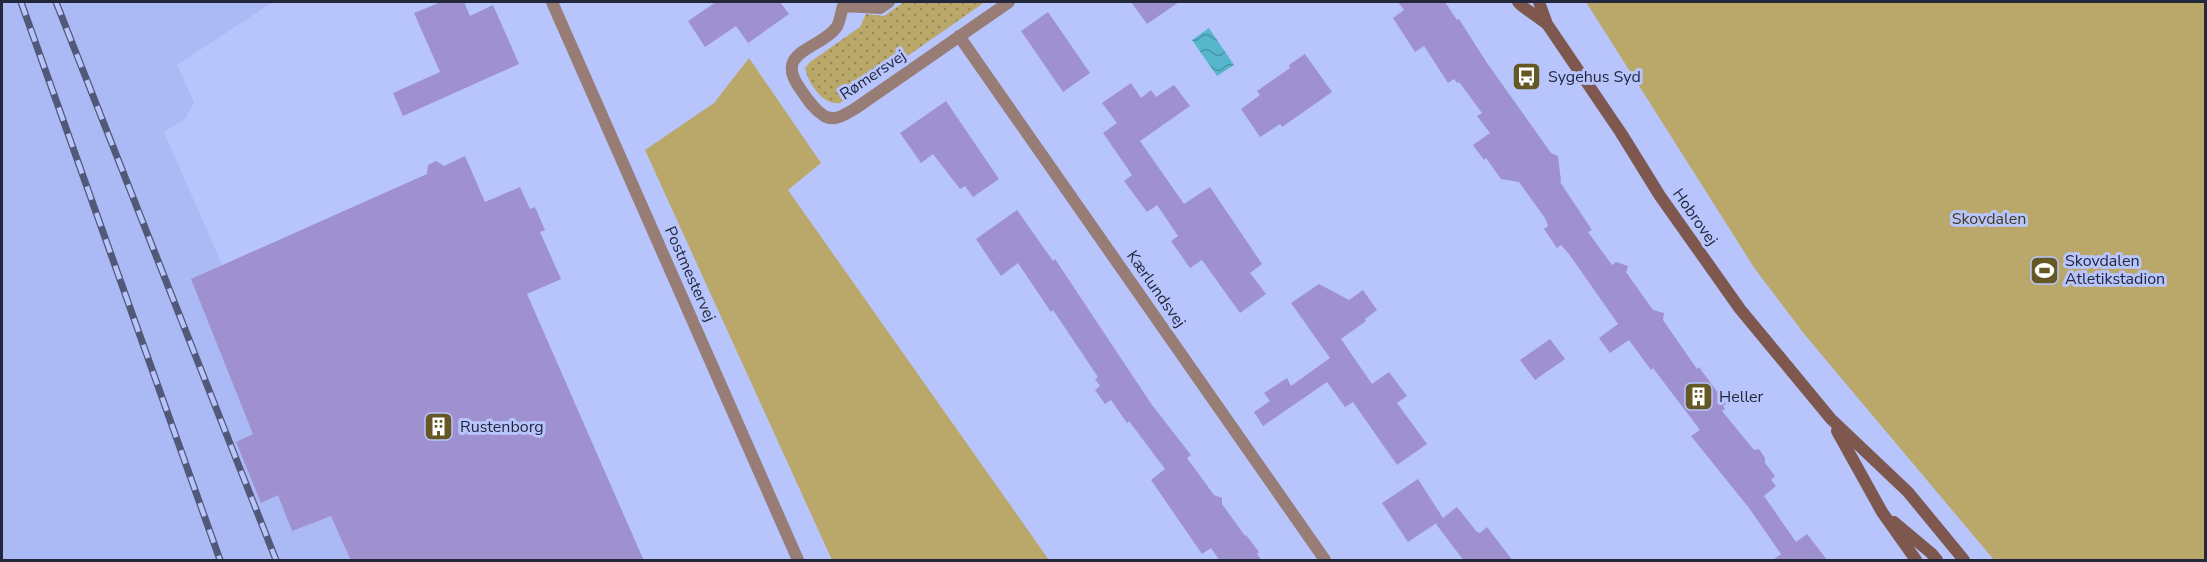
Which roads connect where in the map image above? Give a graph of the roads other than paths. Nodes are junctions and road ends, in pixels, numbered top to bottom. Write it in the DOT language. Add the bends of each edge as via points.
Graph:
graph roads {
  1 [pos="552,2"];
  2 [pos="889,2"];
  3 [pos="1009,2"];
  4 [pos="1518,2"];
  5 [pos="1539,2"];
  6 [pos="842,4"];
  7 [pos="1547,24"];
  8 [pos="959,36"];
  9 [pos="1831,419"];
  10 [pos="1882,512"];
  11 [pos="798,561"];
  12 [pos="1325,561"];
  13 [pos="1916,561"];
  14 [pos="1937,561"];
  15 [pos="1964,561"];
  1 -- 11 [label="street, Postmestervej"];
  2 -- 6 [label="street, Rømersvej" via="880,8"];
  3 -- 8 [label="street, Rømersvej"];
  4 -- 7 [label="main road, Hobrovej"];
  5 -- 7 [label="main road, Hobrovej"];
  6 -- 8 [label="street, Rømersvej" via="837,28 795,58 791,68 815,110 826,118 841,117 856,108"];
  7 -- 9 [label="main road, Hobrovej" via="1740,309"];
  8 -- 12 [label="street, Kærlundsvej"];
  9 -- 10 [label="main road, Hobrovej"];
  9 -- 15 [label="main road, Hobrovej" via="1908,492"];
  10 -- 13 [label="main road, Hobrovej"];
  10 -- 14 [label="main road"];
}
